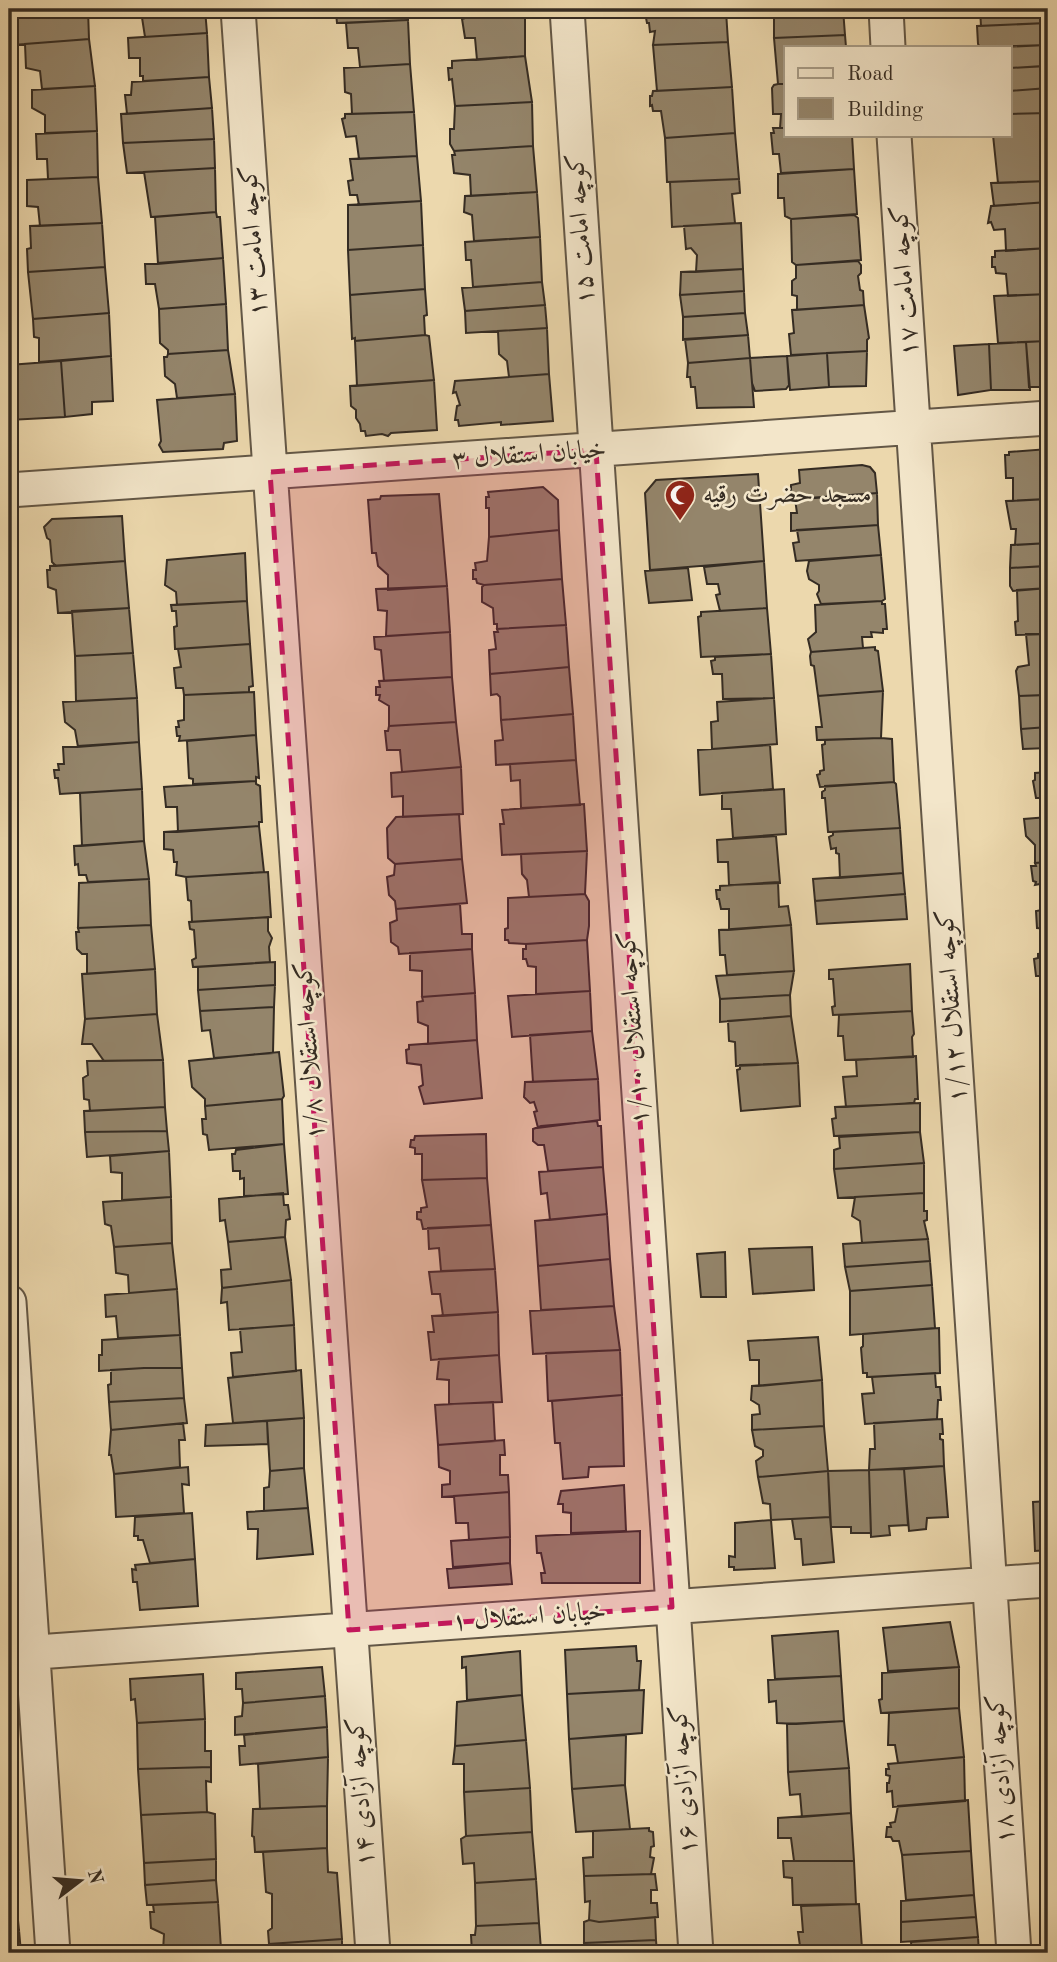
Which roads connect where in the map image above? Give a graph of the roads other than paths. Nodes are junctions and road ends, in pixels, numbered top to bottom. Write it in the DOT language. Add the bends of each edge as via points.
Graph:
graph roads {
  1 [pos="238,9"];
  2 [pos="567,9"];
  3 [pos="886,9"];
  4 [pos="888,46"];
  5 [pos="894,136"];
  6 [pos="1048,418"];
  7 [pos="915,428"];
  8 [pos="596,450"];
  9 [pos="270,472"];
  10 [pos="9,490"];
  11 [pos="9,1302"];
  12 [pos="1048,1580"];
  13 [pos="989,1584"];
  14 [pos="672,1607"];
  15 [pos="349,1630"];
  16 [pos="21,1653"];
  17 [pos="53,1953"];
  18 [pos="373,1953"];
  19 [pos="696,1953"];
  20 [pos="1014,1953"];
  1 -- 9 [label="street, کوچه امامت ۱۳"];
  2 -- 8 [label="street, کوچه امامت ۱۵"];
  3 -- 4 [label="street"];
  5 -- 7 [label="street, کوچه امامت ۱۷"];
  6 -- 7 [label="street, خیابان استقلال ۳"];
  7 -- 8 [label="street, خیابان استقلال ۳"];
  7 -- 13 [label="street, کوچه استقلال ۱/۱۲"];
  8 -- 9 [label="street, خیابان استقلال ۳"];
  8 -- 14 [label="street, کوچه استقلال ۱/۱۰"];
  9 -- 10 [label="street, خیابان استقلال ۳"];
  9 -- 15 [label="street, کوچه استقلال ۱/۸"];
  11 -- 16 [label="street"];
  12 -- 13 [label="street, خیابان استقلال ۱"];
  13 -- 14 [label="street, خیابان استقلال ۱"];
  13 -- 20 [label="street, کوچه آزادی ۱۸"];
  14 -- 15 [label="street, خیابان استقلال ۱"];
  14 -- 19 [label="street, کوچه آزادی ۱۶"];
  15 -- 16 [label="street, خیابان استقلال ۱"];
  15 -- 18 [label="street, کوچه آزادی ۱۴"];
  16 -- 17 [label="street"];
}
